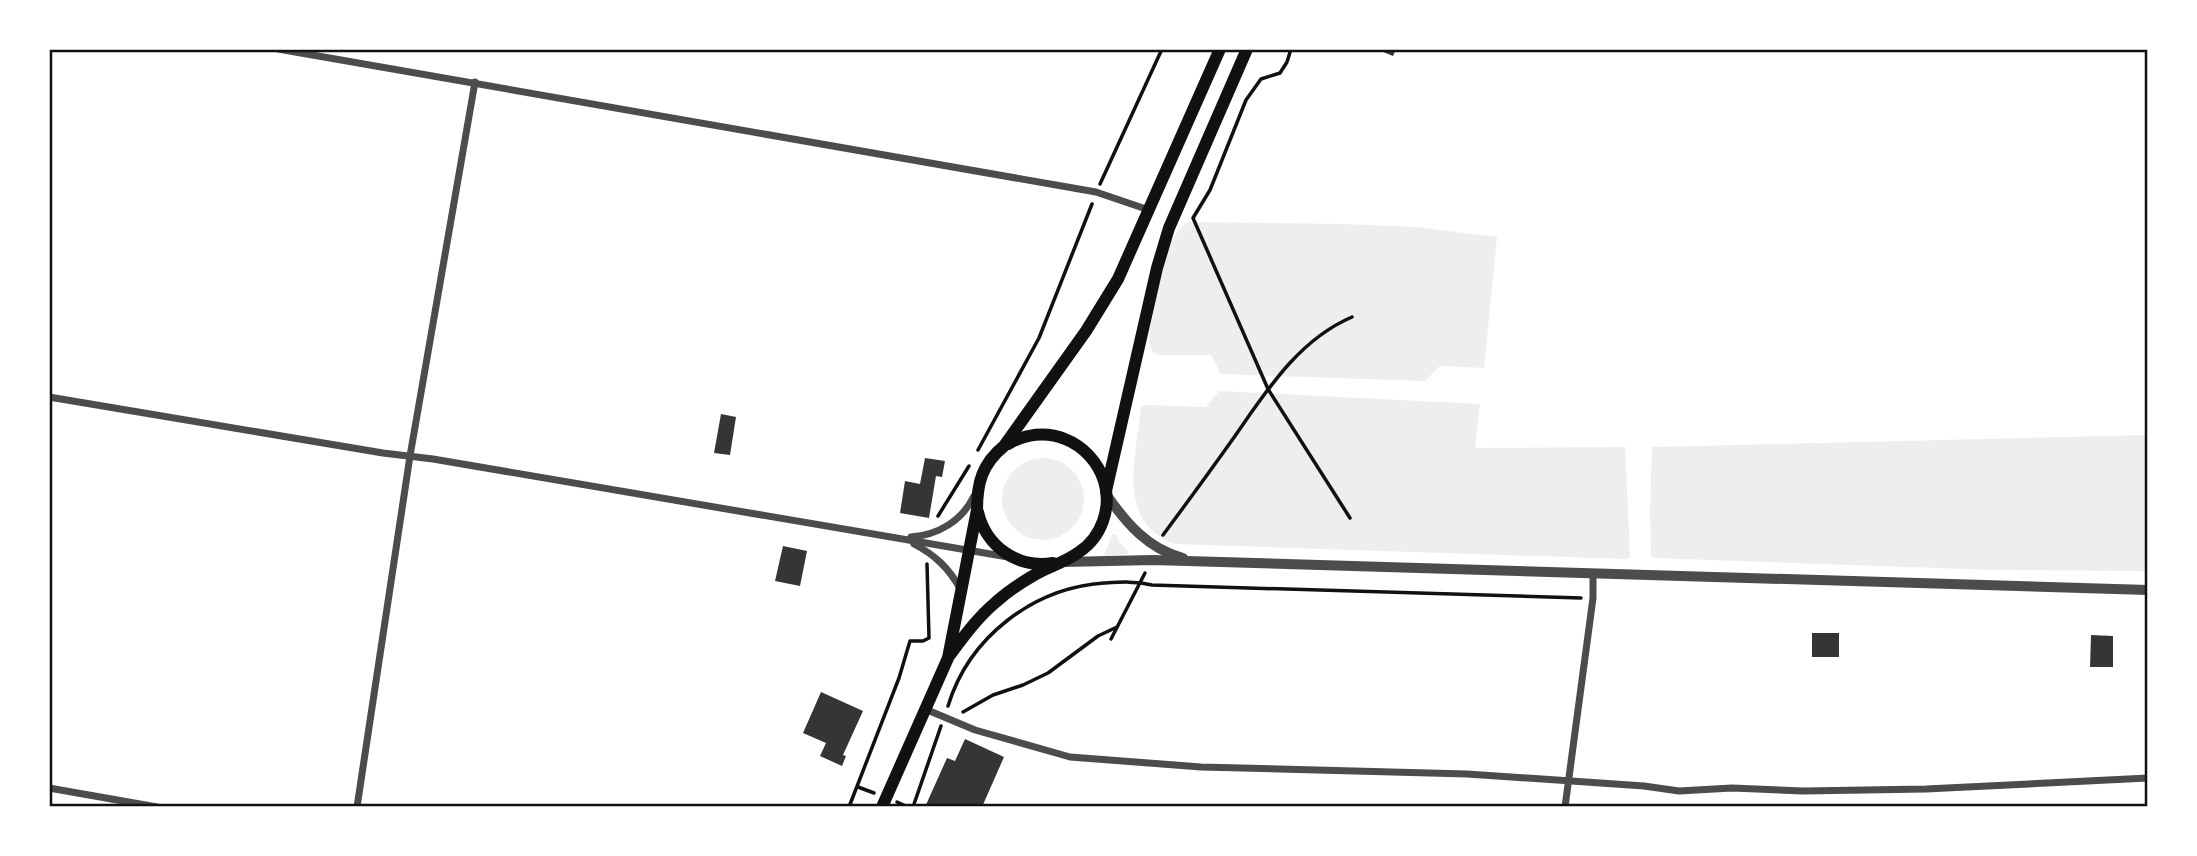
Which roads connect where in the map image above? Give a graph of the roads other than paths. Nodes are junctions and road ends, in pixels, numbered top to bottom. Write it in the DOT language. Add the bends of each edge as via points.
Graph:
graph roads {
  1 [pos="278,49"];
  2 [pos="1220,49"];
  3 [pos="1247,49"];
  4 [pos="475,82"];
  5 [pos="1149,210"];
  6 [pos="49,397"];
  7 [pos="1004,446"];
  8 [pos="410,456"];
  9 [pos="977,490"];
  10 [pos="1106,492"];
  11 [pos="977,510"];
  12 [pos="897,537"];
  13 [pos="968,551"];
  14 [pos="1012,557"];
  15 [pos="1196,562"];
  16 [pos="1056,563"];
  17 [pos="1593,574"];
  18 [pos="961,590"];
  19 [pos="2148,590"];
  20 [pos="948,658"];
  21 [pos="926,709"];
  22 [pos="2148,778"];
  23 [pos="1569,780"];
  24 [pos="49,788"];
  25 [pos="157,807"];
  26 [pos="357,807"];
  27 [pos="882,807"];
  28 [pos="1565,807"];
  1 -- 4 [label="street"];
  2 -- 5 [label="main road"];
  3 -- 10 [label="main road" via="1169,228"];
  4 -- 5 [label="street" via="1096,192"];
  4 -- 8 [label="street"];
  5 -- 7 [label="main road" via="1093,321"];
  6 -- 8 [label="street"];
  7 -- 9 [label="main road" via="983,470"];
  7 -- 10 [label="main road" via="1026,436 1062,438 1091,458"];
  8 -- 12 [label="street"];
  8 -- 26 [label="street"];
  9 -- 11 [label="main road"];
  9 -- 12 [label="street" via="964,512 943,528 921,536"];
  10 -- 15 [label="street" via="1128,524 1157,547"];
  10 -- 16 [label="main road" via="1102,522 1093,539"];
  11 -- 13 [label="main road"];
  11 -- 14 [label="main road" via="992,541"];
  12 -- 13 [label="street"];
  12 -- 18 [label="street" via="928,551 953,575"];
  13 -- 14 [label="street"];
  13 -- 18 [label="main road"];
  14 -- 16 [label="main road" via="1034,564"];
  15 -- 16 [label="street"];
  15 -- 17 [label="street"];
  16 -- 20 [label="main road" via="996,602"];
  17 -- 19 [label="street"];
  17 -- 23 [label="street"];
  18 -- 20 [label="main road"];
  20 -- 21 [label="main road"];
  21 -- 23 [label="street" via="975,730 1070,758"];
  21 -- 27 [label="main road"];
  22 -- 23 [label="street" via="1803,791 1679,791"];
  23 -- 28 [label="street"];
  24 -- 25 [label="street"];
}
